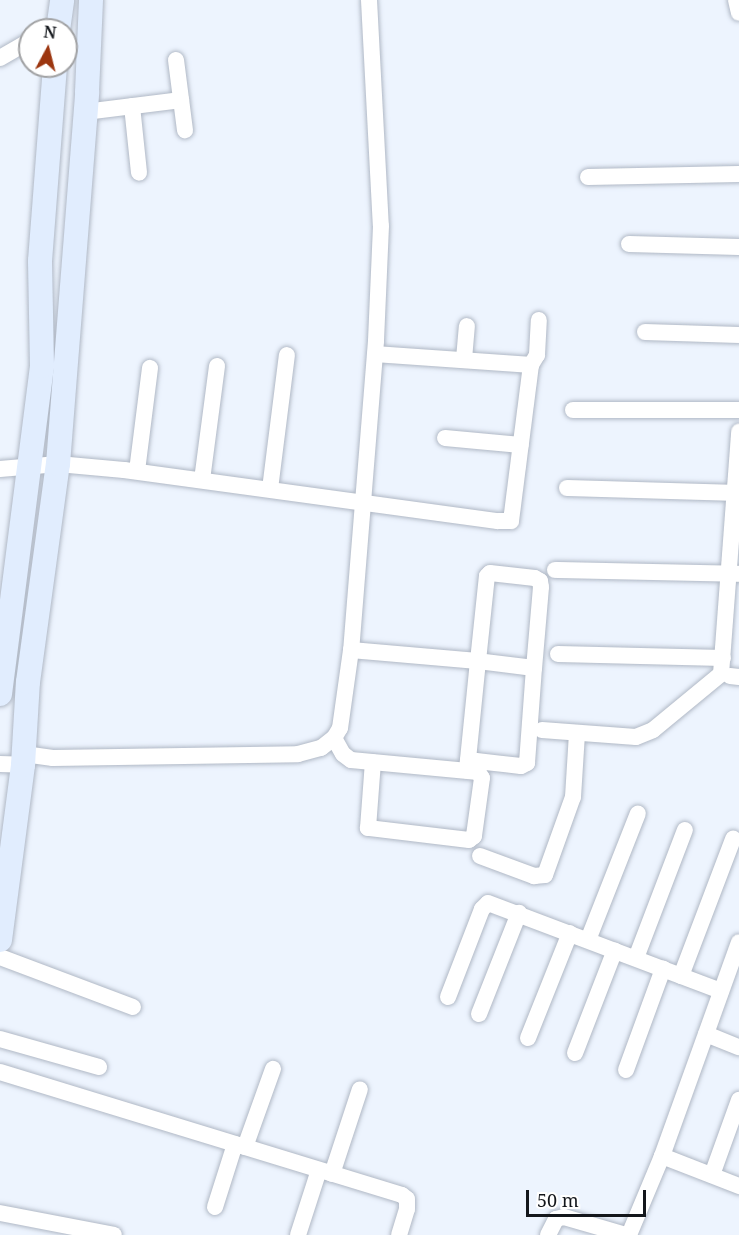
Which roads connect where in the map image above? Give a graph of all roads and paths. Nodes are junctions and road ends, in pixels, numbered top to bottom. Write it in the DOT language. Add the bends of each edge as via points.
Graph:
graph roads {
  1 [pos="63,0"];
  2 [pos="92,0"];
  3 [pos="369,0"];
  4 [pos="736,0"];
  5 [pos="739,13"];
  6 [pos="58,18"];
  7 [pos="18,47"];
  8 [pos="0,58"];
  9 [pos="176,60"];
  10 [pos="54,78"];
  11 [pos="181,100"];
  12 [pos="132,106"];
  13 [pos="85,112"];
  14 [pos="185,130"];
  15 [pos="138,173"];
  16 [pos="739,174"];
  17 [pos="588,177"];
  18 [pos="629,244"];
  19 [pos="739,247"];
  20 [pos="539,320"];
  21 [pos="467,326"];
  22 [pos="645,332"];
  23 [pos="739,335"];
  24 [pos="375,354"];
  25 [pos="287,355"];
  26 [pos="464,359"];
  27 [pos="531,365"];
  28 [pos="217,366"];
  29 [pos="150,368"];
  30 [pos="573,410"];
  31 [pos="739,410"];
  32 [pos="739,432"];
  33 [pos="445,438"];
  34 [pos="521,445"];
  35 [pos="58,464"];
  36 [pos="31,466"];
  37 [pos="0,470"];
  38 [pos="137,471"];
  39 [pos="202,480"];
  40 [pos="567,488"];
  41 [pos="270,489"];
  42 [pos="737,493"];
  43 [pos="365,501"];
  44 [pos="555,570"];
  45 [pos="734,574"];
  46 [pos="351,650"];
  47 [pos="558,654"];
  48 [pos="723,658"];
  49 [pos="478,661"];
  50 [pos="534,668"];
  51 [pos="0,694"];
  52 [pos="542,730"];
  53 [pos="578,733"];
  54 [pos="334,738"];
  55 [pos="16,761"];
  56 [pos="373,762"];
  57 [pos="467,765"];
  58 [pos="638,813"];
  59 [pos="685,830"];
  60 [pos="734,839"];
  61 [pos="480,856"];
  62 [pos="519,914"];
  63 [pos="570,933"];
  64 [pos="0,940"];
  65 [pos="588,940"];
  66 [pos="739,942"];
  67 [pos="615,950"];
  68 [pos="0,957"];
  69 [pos="636,958"];
  70 [pos="663,969"];
  71 [pos="734,969"];
  72 [pos="681,976"];
  73 [pos="721,991"];
  74 [pos="448,997"];
  75 [pos="133,1007"];
  76 [pos="479,1014"];
  77 [pos="705,1034"];
  78 [pos="528,1038"];
  79 [pos="0,1039"];
  80 [pos="739,1047"];
  81 [pos="575,1053"];
  82 [pos="99,1067"];
  83 [pos="273,1069"];
  84 [pos="626,1070"];
  85 [pos="0,1072"];
  86 [pos="360,1089"];
  87 [pos="739,1100"];
  88 [pos="240,1145"];
  89 [pos="662,1156"];
  90 [pos="325,1172"];
  91 [pos="712,1175"];
  92 [pos="739,1186"];
  93 [pos="215,1208"];
  94 [pos="0,1213"];
  95 [pos="114,1235"];
  96 [pos="298,1235"];
  97 [pos="399,1235"];
  98 [pos="548,1235"];
  99 [pos="628,1235"];
  1 -- 6 [label="street"];
  2 -- 13 [label="street"];
  3 -- 24 [label="street" via="381,226"];
  4 -- 5 [label="street"];
  7 -- 8 [label="street"];
  9 -- 11 [label="street"];
  10 -- 36 [label="street" via="40,261 42,366"];
  11 -- 12 [label="street"];
  11 -- 14 [label="street"];
  12 -- 13 [label="street"];
  12 -- 15 [label="street"];
  13 -- 35 [label="street"];
  16 -- 17 [label="street"];
  18 -- 19 [label="street"];
  20 -- 27 [label="street" via="537,355"];
  21 -- 26 [label="street"];
  22 -- 23 [label="street"];
  24 -- 26 [label="street"];
  24 -- 43 [label="street"];
  25 -- 41 [label="street"];
  26 -- 27 [label="street"];
  27 -- 34 [label="street"];
  28 -- 39 [label="street"];
  29 -- 38 [label="street"];
  30 -- 31 [label="street"];
  32 -- 42 [label="street"];
  33 -- 34 [label="street"];
  34 -- 43 [label="street" via="512,518 508,522"];
  35 -- 36 [label="street"];
  35 -- 38 [label="street"];
  35 -- 55 [label="street"];
  36 -- 37 [label="street"];
  36 -- 51 [label="street"];
  38 -- 39 [label="street"];
  39 -- 41 [label="street"];
  40 -- 42 [label="street"];
  41 -- 43 [label="street"];
  42 -- 45 [label="street"];
  43 -- 46 [label="street"];
  44 -- 45 [label="street"];
  45 -- 48 [label="street"];
  46 -- 49 [label="street"];
  46 -- 54 [label="street" via="340,728"];
  47 -- 48 [label="street"];
  48 -- 53 [label="street" via="721,674 653,730 636,736"];
  49 -- 50 [label="street"];
  49 -- 50 [label="street" via="487,576 496,573 540,581"];
  49 -- 57 [label="street"];
  50 -- 57 [label="street" via="527,763"];
  52 -- 53 [label="street"];
  53 -- 61 [label="street" via="573,797 545,875 534,876"];
  54 -- 55 [label="street" via="321,748 298,754"];
  54 -- 56 [label="street" via="346,758"];
  55 -- 64 [label="street"];
  56 -- 57 [label="street"];
  56 -- 57 [label="street" via="368,828 469,840 475,833 482,777"];
  58 -- 65 [label="street"];
  59 -- 69 [label="street"];
  60 -- 72 [label="street"];
  62 -- 63 [label="street"];
  62 -- 74 [label="street" via="492,903 484,904"];
  62 -- 76 [label="street"];
  63 -- 65 [label="street"];
  63 -- 78 [label="street"];
  65 -- 67 [label="street"];
  66 -- 71 [label="street"];
  67 -- 69 [label="street"];
  67 -- 81 [label="street"];
  68 -- 75 [label="street"];
  69 -- 70 [label="street"];
  70 -- 72 [label="street"];
  70 -- 84 [label="street"];
  71 -- 73 [label="street"];
  72 -- 73 [label="street"];
  73 -- 77 [label="street"];
  77 -- 80 [label="street"];
  77 -- 89 [label="street"];
  79 -- 82 [label="street"];
  83 -- 88 [label="street"];
  85 -- 88 [label="street"];
  86 -- 90 [label="street"];
  87 -- 91 [label="street"];
  88 -- 90 [label="street"];
  88 -- 93 [label="street"];
  89 -- 91 [label="street"];
  89 -- 99 [label="street"];
  90 -- 96 [label="street"];
  90 -- 97 [label="street" via="407,1199"];
  91 -- 92 [label="street"];
  94 -- 95 [label="street"];
  98 -- 99 [label="street" via="556,1219 564,1217"];
}
